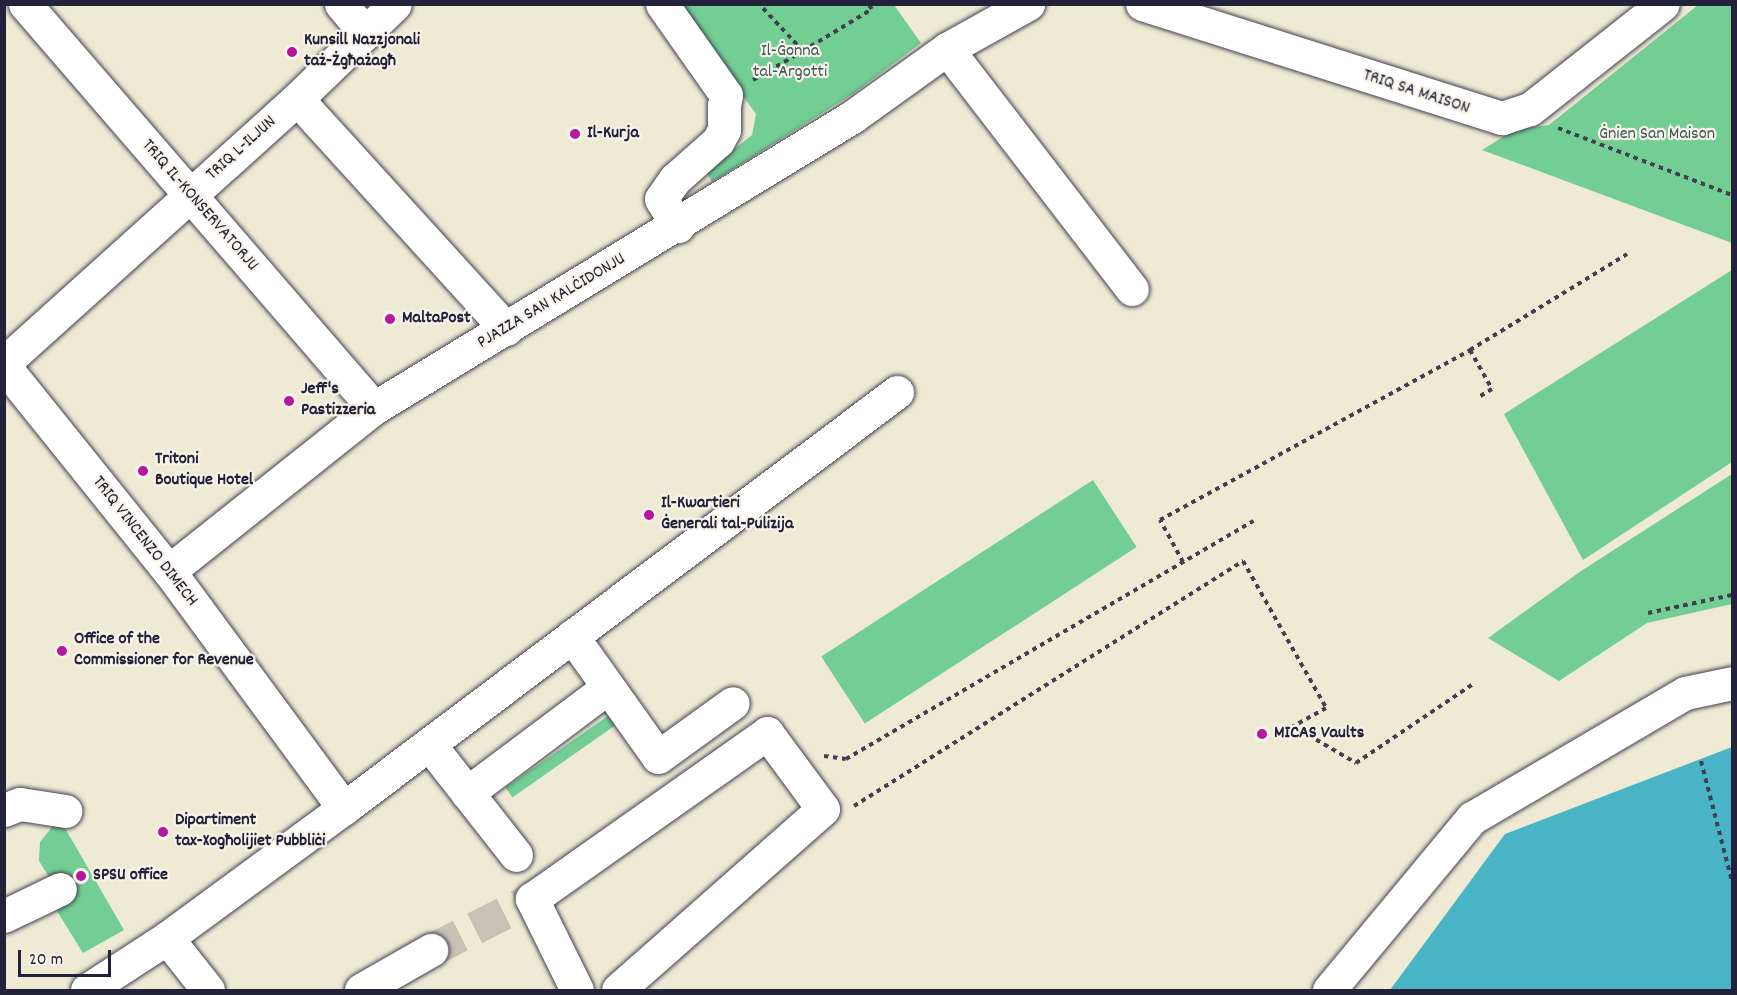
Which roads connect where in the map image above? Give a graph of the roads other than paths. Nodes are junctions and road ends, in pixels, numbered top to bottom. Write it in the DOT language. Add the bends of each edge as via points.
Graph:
graph roads {
  1 [pos="25,4"];
  2 [pos="342,4"];
  3 [pos="395,4"];
  4 [pos="662,4"];
  5 [pos="1028,4"];
  6 [pos="1142,4"];
  7 [pos="1663,4"];
  8 [pos="365,33"];
  9 [pos="947,49"];
  10 [pos="297,99"];
  11 [pos="190,196"];
  12 [pos="678,226"];
  13 [pos="1132,289"];
  14 [pos="506,329"];
  15 [pos="4,364"];
  16 [pos="897,392"];
  17 [pos="374,408"];
  18 [pos="169,571"];
  19 [pos="572,636"];
  20 [pos="1732,683"];
  21 [pos="608,687"];
  22 [pos="733,703"];
  23 [pos="429,744"];
  24 [pos="467,793"];
  25 [pos="344,808"];
  26 [pos="4,810"];
  27 [pos="65,811"];
  28 [pos="516,855"];
  29 [pos="60,889"];
  30 [pos="4,916"];
  31 [pos="167,938"];
  32 [pos="431,950"];
  33 [pos="87,990"];
  34 [pos="208,990"];
  35 [pos="361,990"];
  36 [pos="577,990"];
  37 [pos="618,990"];
  38 [pos="1329,990"];
  1 -- 11 [label="street, TRIQ IL-KONSERVATORJU"];
  2 -- 8 [label="street"];
  3 -- 8 [label="street, TRIQ L-ILJUN"];
  4 -- 12 [label="street" via="726,95 724,130 718,141 675,179 661,199"];
  5 -- 9 [label="street"];
  6 -- 7 [label="street, TRIQ SA MAISON" via="1502,118 1530,109"];
  8 -- 10 [label="street, TRIQ L-ILJUN"];
  9 -- 12 [label="street, PJAZZA SAN KALĊIDONJU" via="852,117"];
  9 -- 13 [label="street"];
  10 -- 11 [label="street, TRIQ L-ILJUN"];
  10 -- 14 [label="street"];
  11 -- 15 [label="street, TRIQ L-ILJUN"];
  11 -- 17 [label="street, TRIQ IL-KONSERVATORJU"];
  12 -- 14 [label="street, PJAZZA SAN KALĊIDONJU"];
  14 -- 17 [label="street, PJAZZA SAN KALĊIDONJU"];
  15 -- 18 [label="street, TRIQ VINCENZO DIMECH"];
  16 -- 19 [label="street"];
  17 -- 18 [label="street, PJAZZA SAN KALĊIDONJU"];
  18 -- 25 [label="street, TRIQ VINCENZO DIMECH"];
  19 -- 21 [label="street"];
  19 -- 23 [label="street"];
  20 -- 38 [label="street" via="1685,693 1472,818"];
  21 -- 22 [label="street" via="658,757"];
  21 -- 24 [label="street"];
  23 -- 24 [label="street"];
  23 -- 25 [label="street"];
  24 -- 28 [label="street"];
  25 -- 31 [label="street"];
  26 -- 27 [label="street" via="20,804"];
  29 -- 30 [label="street"];
  31 -- 33 [label="street"];
  31 -- 34 [label="street"];
  32 -- 35 [label="street"];
  36 -- 37 [label="street" via="532,898 767,733 823,809"];
}
